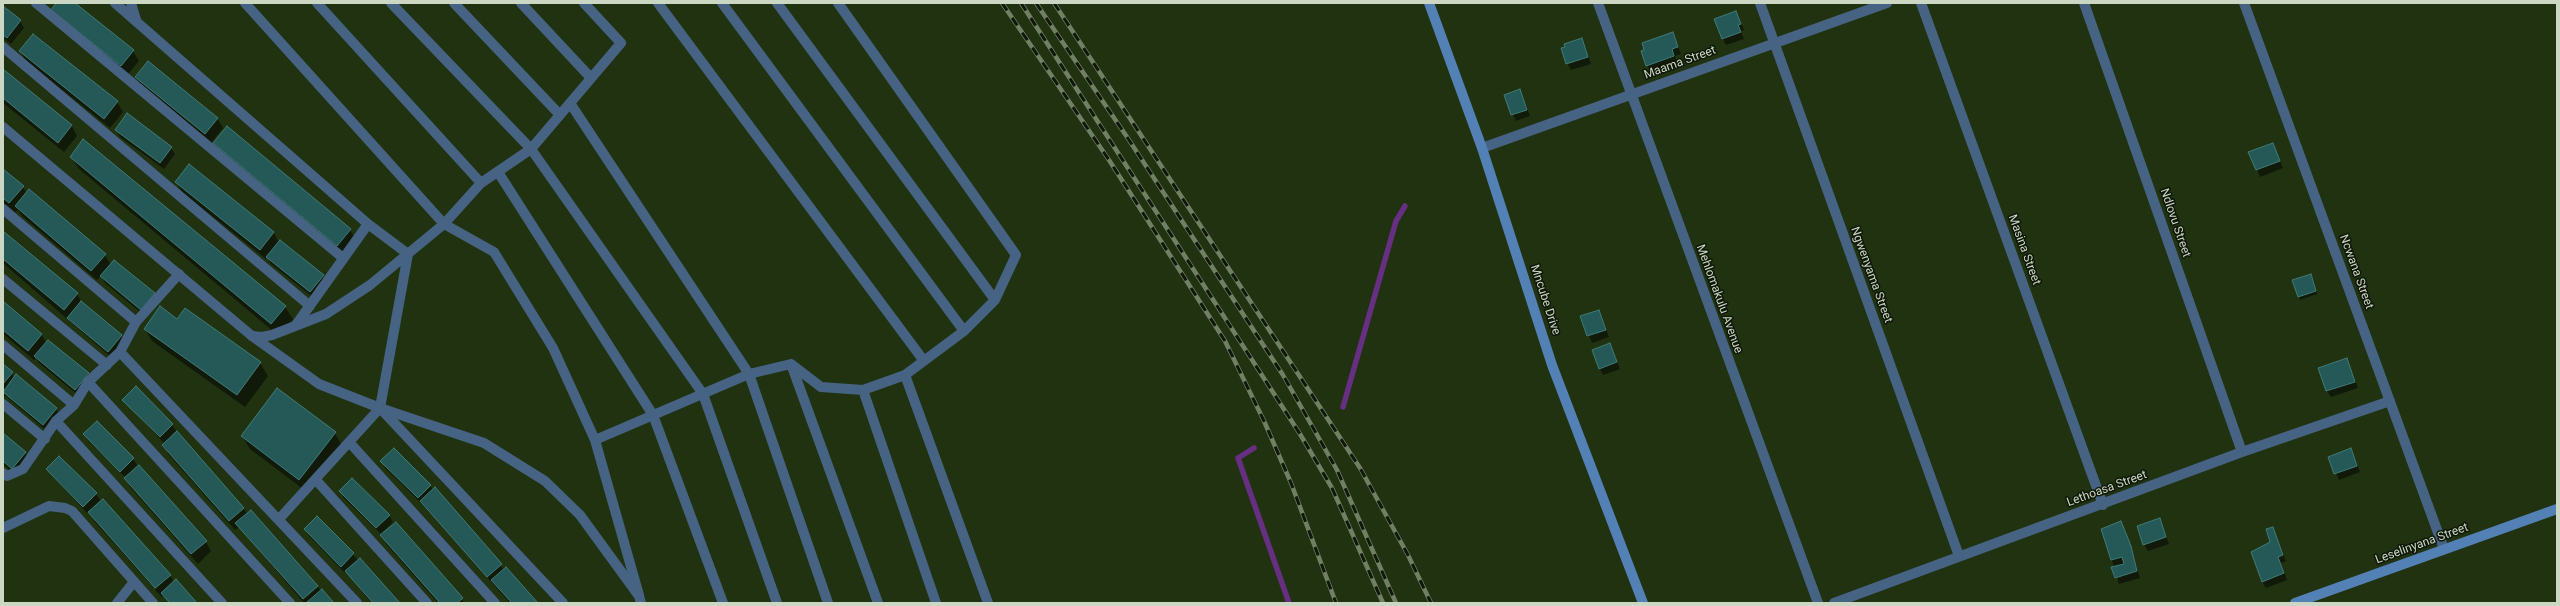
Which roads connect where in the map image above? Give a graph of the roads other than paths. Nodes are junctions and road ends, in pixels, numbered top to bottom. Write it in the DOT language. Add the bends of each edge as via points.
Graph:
graph roads {
  1 [pos="36,3"];
  2 [pos="116,3"];
  3 [pos="131,3"];
  4 [pos="245,3"];
  5 [pos="316,3"];
  6 [pos="391,3"];
  7 [pos="454,3"];
  8 [pos="521,3"];
  9 [pos="584,3"];
  10 [pos="658,3"];
  11 [pos="722,3"];
  12 [pos="777,3"];
  13 [pos="838,3"];
  14 [pos="1429,3"];
  15 [pos="1598,3"];
  16 [pos="1760,3"];
  17 [pos="1887,3"];
  18 [pos="1921,3"];
  19 [pos="2084,3"];
  20 [pos="2244,3"];
  21 [pos="136,20"];
  22 [pos="1774,42"];
  23 [pos="3,47"];
  24 [pos="591,78"];
  25 [pos="1631,95"];
  26 [pos="570,103"];
  27 [pos="560,115"];
  28 [pos="3,127"];
  29 [pos="1482,148"];
  30 [pos="531,149"];
  31 [pos="498,172"];
  32 [pos="481,183"];
  33 [pos="3,209"];
  34 [pos="368,224"];
  35 [pos="444,224"];
  36 [pos="408,254"];
  37 [pos="343,258"];
  38 [pos="179,274"];
  39 [pos="3,279"];
  40 [pos="995,300"];
  41 [pos="310,306"];
  42 [pos="136,322"];
  43 [pos="296,325"];
  44 [pos="964,331"];
  45 [pos="252,336"];
  46 [pos="3,345"];
  47 [pos="120,352"];
  48 [pos="924,361"];
  49 [pos="791,364"];
  50 [pos="107,365"];
  51 [pos="748,374"];
  52 [pos="905,375"];
  53 [pos="88,382"];
  54 [pos="863,390"];
  55 [pos="703,394"];
  56 [pos="2390,401"];
  57 [pos="3,404"];
  58 [pos="74,405"];
  59 [pos="380,408"];
  60 [pos="653,415"];
  61 [pos="56,421"];
  62 [pos="45,439"];
  63 [pos="595,440"];
  64 [pos="350,443"];
  65 [pos="2242,452"];
  66 [pos="3,473"];
  67 [pos="316,480"];
  68 [pos="2103,505"];
  69 [pos="2557,509"];
  70 [pos="280,518"];
  71 [pos="3,528"];
  72 [pos="2444,549"];
  73 [pos="1958,556"];
  74 [pos="134,584"];
  75 [pos="640,599"];
  76 [pos="117,603"];
  77 [pos="153,603"];
  78 [pos="222,603"];
  79 [pos="290,603"];
  80 [pos="357,603"];
  81 [pos="427,603"];
  82 [pos="495,603"];
  83 [pos="563,603"];
  84 [pos="723,603"];
  85 [pos="777,603"];
  86 [pos="828,603"];
  87 [pos="878,603"];
  88 [pos="936,603"];
  89 [pos="988,603"];
  90 [pos="1643,603"];
  91 [pos="1818,603"];
  92 [pos="1834,603"];
  93 [pos="2295,603"];
  1 -- 37 [label="street"];
  2 -- 21 [label="street"];
  3 -- 21 [label="street"];
  4 -- 35 [label="street"];
  5 -- 32 [label="street"];
  6 -- 30 [label="street"];
  7 -- 27 [label="street"];
  8 -- 24 [label="street"];
  9 -- 24 [label="street" via="621,43"];
  10 -- 48 [label="street"];
  11 -- 44 [label="street"];
  12 -- 40 [label="street"];
  13 -- 40 [label="street" via="1016,255"];
  14 -- 29 [label="street, Mncube Drive"];
  15 -- 25 [label="street, Mehlomakulu Avenue"];
  16 -- 22 [label="street, Ngwenyama Street"];
  17 -- 22 [label="street, Maama Street"];
  18 -- 68 [label="street, Masina Street"];
  19 -- 65 [label="street, Ndlovu Street"];
  20 -- 56 [label="street, Ncwana Street"];
  21 -- 34 [label="street"];
  22 -- 25 [label="street, Maama Street"];
  22 -- 73 [label="street, Ngwenyama Street"];
  23 -- 41 [label="street"];
  24 -- 26 [label="street"];
  25 -- 29 [label="street, Maama Street"];
  25 -- 91 [label="street, Mehlomakulu Avenue"];
  26 -- 27 [label="street"];
  26 -- 51 [label="street"];
  27 -- 30 [label="street"];
  28 -- 38 [label="street"];
  29 -- 90 [label="street, Mncube Drive" via="1552,365"];
  30 -- 31 [label="street"];
  30 -- 55 [label="street"];
  31 -- 32 [label="street"];
  31 -- 60 [label="street"];
  32 -- 35 [label="street"];
  33 -- 42 [label="street"];
  34 -- 36 [label="street"];
  34 -- 37 [label="street"];
  35 -- 36 [label="street"];
  35 -- 63 [label="street" via="494,252 553,348"];
  36 -- 43 [label="street" via="370,285 326,314"];
  36 -- 59 [label="street"];
  37 -- 41 [label="street"];
  38 -- 42 [label="street"];
  38 -- 45 [label="street"];
  39 -- 50 [label="street"];
  40 -- 44 [label="street"];
  41 -- 43 [label="street"];
  42 -- 47 [label="street"];
  43 -- 45 [label="street" via="272,335"];
  44 -- 48 [label="street"];
  45 -- 59 [label="street" via="319,384"];
  46 -- 58 [label="street"];
  47 -- 50 [label="street"];
  47 -- 70 [label="street"];
  48 -- 52 [label="street"];
  49 -- 51 [label="street"];
  49 -- 54 [label="street" via="821,386"];
  49 -- 87 [label="street"];
  50 -- 53 [label="street"];
  51 -- 55 [label="street"];
  51 -- 86 [label="street"];
  52 -- 54 [label="street"];
  52 -- 89 [label="street"];
  53 -- 58 [label="street"];
  53 -- 79 [label="street"];
  54 -- 88 [label="street"];
  55 -- 60 [label="street"];
  55 -- 85 [label="street"];
  56 -- 65 [label="street, Lethoasa Street"];
  56 -- 72 [label="street, Ncwana Street"];
  57 -- 62 [label="street"];
  58 -- 61 [label="street"];
  59 -- 64 [label="street"];
  59 -- 75 [label="street" via="484,443 545,481 580,516"];
  59 -- 83 [label="street"];
  60 -- 63 [label="street"];
  60 -- 84 [label="street"];
  61 -- 62 [label="street"];
  61 -- 78 [label="street"];
  62 -- 66 [label="street" via="23,469 7,476"];
  63 -- 75 [label="street"];
  64 -- 67 [label="street"];
  64 -- 82 [label="street"];
  65 -- 68 [label="street, Lethoasa Street"];
  67 -- 70 [label="street"];
  67 -- 81 [label="street"];
  68 -- 73 [label="street, Lethoasa Street"];
  69 -- 72 [label="street, Leselinyana Street"];
  70 -- 80 [label="street"];
  71 -- 74 [label="street" via="50,506 65,508 72,512"];
  72 -- 93 [label="street, Leselinyana Street"];
  73 -- 92 [label="street, Lethoasa Street"];
  74 -- 76 [label="street"];
  74 -- 77 [label="street"];
}
